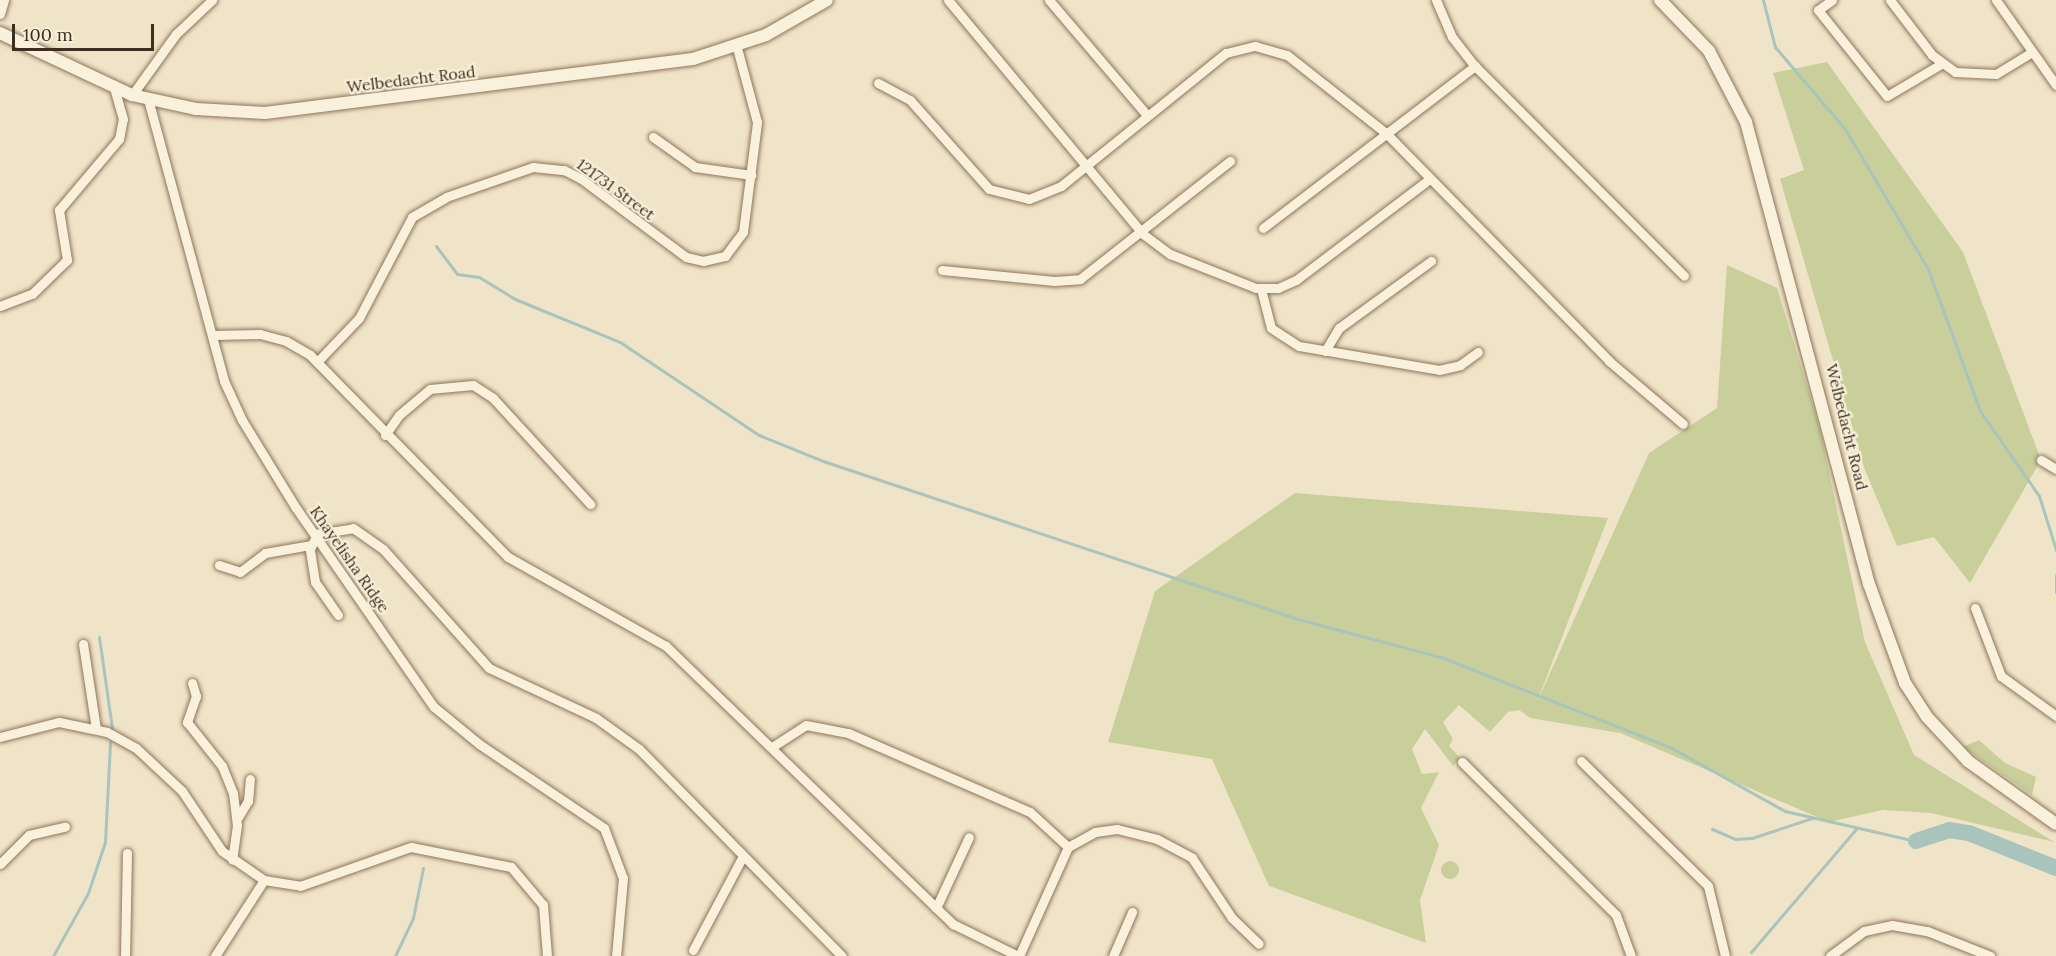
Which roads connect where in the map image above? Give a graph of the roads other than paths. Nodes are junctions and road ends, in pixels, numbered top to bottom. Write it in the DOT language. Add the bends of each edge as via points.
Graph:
graph roads {
  1 [pos="4,0"];
  2 [pos="212,0"];
  3 [pos="826,0"];
  4 [pos="948,0"];
  5 [pos="1049,0"];
  6 [pos="1436,0"];
  7 [pos="1660,0"];
  8 [pos="1832,0"];
  9 [pos="1890,0"];
  10 [pos="1996,0"];
  11 [pos="0,14"];
  12 [pos="0,33"];
  13 [pos="737,48"];
  14 [pos="2032,52"];
  15 [pos="1941,64"];
  16 [pos="1475,66"];
  17 [pos="878,83"];
  18 [pos="2056,85"];
  19 [pos="114,87"];
  20 [pos="132,95"];
  21 [pos="148,99"];
  22 [pos="1147,115"];
  23 [pos="1387,134"];
  24 [pos="653,137"];
  25 [pos="1230,161"];
  26 [pos="1087,166"];
  27 [pos="751,175"];
  28 [pos="1428,180"];
  29 [pos="1263,228"];
  30 [pos="1143,234"];
  31 [pos="1431,261"];
  32 [pos="942,270"];
  33 [pos="1684,276"];
  34 [pos="1262,289"];
  35 [pos="0,306"];
  36 [pos="214,335"];
  37 [pos="1324,351"];
  38 [pos="1478,352"];
  39 [pos="317,362"];
  40 [pos="1683,424"];
  41 [pos="385,435"];
  42 [pos="2041,460"];
  43 [pos="2056,469"];
  44 [pos="590,504"];
  45 [pos="316,534"];
  46 [pos="311,545"];
  47 [pos="219,565"];
  48 [pos="1975,608"];
  49 [pos="338,615"];
  50 [pos="83,644"];
  51 [pos="192,683"];
  52 [pos="2056,716"];
  53 [pos="96,729"];
  54 [pos="0,737"];
  55 [pos="772,747"];
  56 [pos="1581,761"];
  57 [pos="1462,762"];
  58 [pos="250,779"];
  59 [pos="237,819"];
  60 [pos="2056,824"];
  61 [pos="65,827"];
  62 [pos="969,837"];
  63 [pos="1068,847"];
  64 [pos="127,853"];
  65 [pos="742,858"];
  66 [pos="232,860"];
  67 [pos="0,864"];
  68 [pos="264,880"];
  69 [pos="936,908"];
  70 [pos="1132,912"];
  71 [pos="1259,944"];
  72 [pos="693,950"];
  73 [pos="124,956"];
  74 [pos="215,956"];
  75 [pos="547,956"];
  76 [pos="616,956"];
  77 [pos="842,956"];
  78 [pos="1019,956"];
  79 [pos="1113,956"];
  80 [pos="1631,956"];
  81 [pos="1725,956"];
  82 [pos="1830,956"];
  83 [pos="1990,956"];
  1 -- 11 [label="street"];
  2 -- 20 [label="street" via="176,33"];
  3 -- 13 [label="street, Welbedacht Road"];
  4 -- 26 [label="street"];
  5 -- 22 [label="street"];
  6 -- 16 [label="street" via="1452,37"];
  7 -- 60 [label="street, Welbedacht Road" via="1709,51 1746,122 1869,584 1905,683 1927,717 1968,762"];
  8 -- 15 [label="street" via="1818,10 1887,96"];
  9 -- 15 [label="street"];
  10 -- 14 [label="street"];
  12 -- 19 [label="street, Welbedacht Road"];
  13 -- 21 [label="street, Welbedacht Road" via="670,63 285,112 196,109"];
  13 -- 27 [label="street, 121731 Street" via="757,109"];
  14 -- 15 [label="street" via="1988,75 1962,74"];
  14 -- 18 [label="street"];
  16 -- 23 [label="street"];
  16 -- 33 [label="street"];
  17 -- 26 [label="street" via="907,97 971,171 1000,195 1042,196"];
  19 -- 20 [label="street, Welbedacht Road"];
  19 -- 35 [label="street" via="123,118 119,140 59,210 67,260 32,294"];
  20 -- 21 [label="street, Welbedacht Road"];
  21 -- 36 [label="street, Khayelisha Ridge"];
  22 -- 23 [label="street" via="1226,53 1263,47 1300,63"];
  22 -- 26 [label="street"];
  23 -- 28 [label="street"];
  23 -- 29 [label="street"];
  24 -- 27 [label="street" via="695,167"];
  25 -- 30 [label="street"];
  26 -- 30 [label="street"];
  27 -- 39 [label="street, 121731 Street" via="741,238 725,256 710,261 686,257 667,246 564,170 533,167 446,197 405,225 358,318"];
  28 -- 34 [label="street" via="1296,279"];
  28 -- 40 [label="street" via="1609,361"];
  30 -- 32 [label="street" via="1073,281"];
  30 -- 34 [label="street" via="1170,254"];
  31 -- 37 [label="street" via="1344,324"];
  34 -- 37 [label="street" via="1266,320 1277,335"];
  36 -- 39 [label="street" via="248,333 286,341"];
  36 -- 45 [label="street, Khayelisha Ridge" via="224,381 242,420"];
  37 -- 38 [label="street" via="1438,370 1460,365"];
  39 -- 41 [label="street"];
  41 -- 44 [label="street" via="399,415 430,389 472,385 493,398"];
  41 -- 55 [label="street" via="508,557 666,646"];
  42 -- 43 [label="street"];
  45 -- 46 [label="street"];
  45 -- 65 [label="street" via="342,528 362,532 489,668 621,733"];
  45 -- 76 [label="street, Khayelisha Ridge" via="434,707 478,744 604,828 623,878"];
  46 -- 47 [label="street" via="265,553 240,572"];
  46 -- 49 [label="street" via="315,582"];
  48 -- 52 [label="street" via="2001,676"];
  50 -- 53 [label="street"];
  51 -- 59 [label="street" via="196,696 187,722 222,766"];
  53 -- 54 [label="street" via="59,722"];
  53 -- 66 [label="street" via="150,756"];
  55 -- 63 [label="street" via="806,725 848,733 1030,812"];
  55 -- 69 [label="street"];
  56 -- 81 [label="street" via="1614,787 1708,886"];
  57 -- 80 [label="street" via="1611,909 1624,928"];
  58 -- 59 [label="street" via="248,801"];
  59 -- 66 [label="street"];
  61 -- 67 [label="street" via="29,835"];
  62 -- 69 [label="street"];
  63 -- 71 [label="street" via="1095,832 1117,829 1179,848 1200,867 1224,908"];
  63 -- 78 [label="street"];
  64 -- 73 [label="street"];
  65 -- 72 [label="street"];
  65 -- 77 [label="street"];
  66 -- 68 [label="street"];
  68 -- 74 [label="street"];
  68 -- 75 [label="street" via="300,886 411,847 493,860 520,873 538,892 548,918"];
  69 -- 78 [label="street" via="979,939"];
  70 -- 79 [label="street"];
  82 -- 83 [label="street" via="1864,931 1892,925 1927,931"];
}
